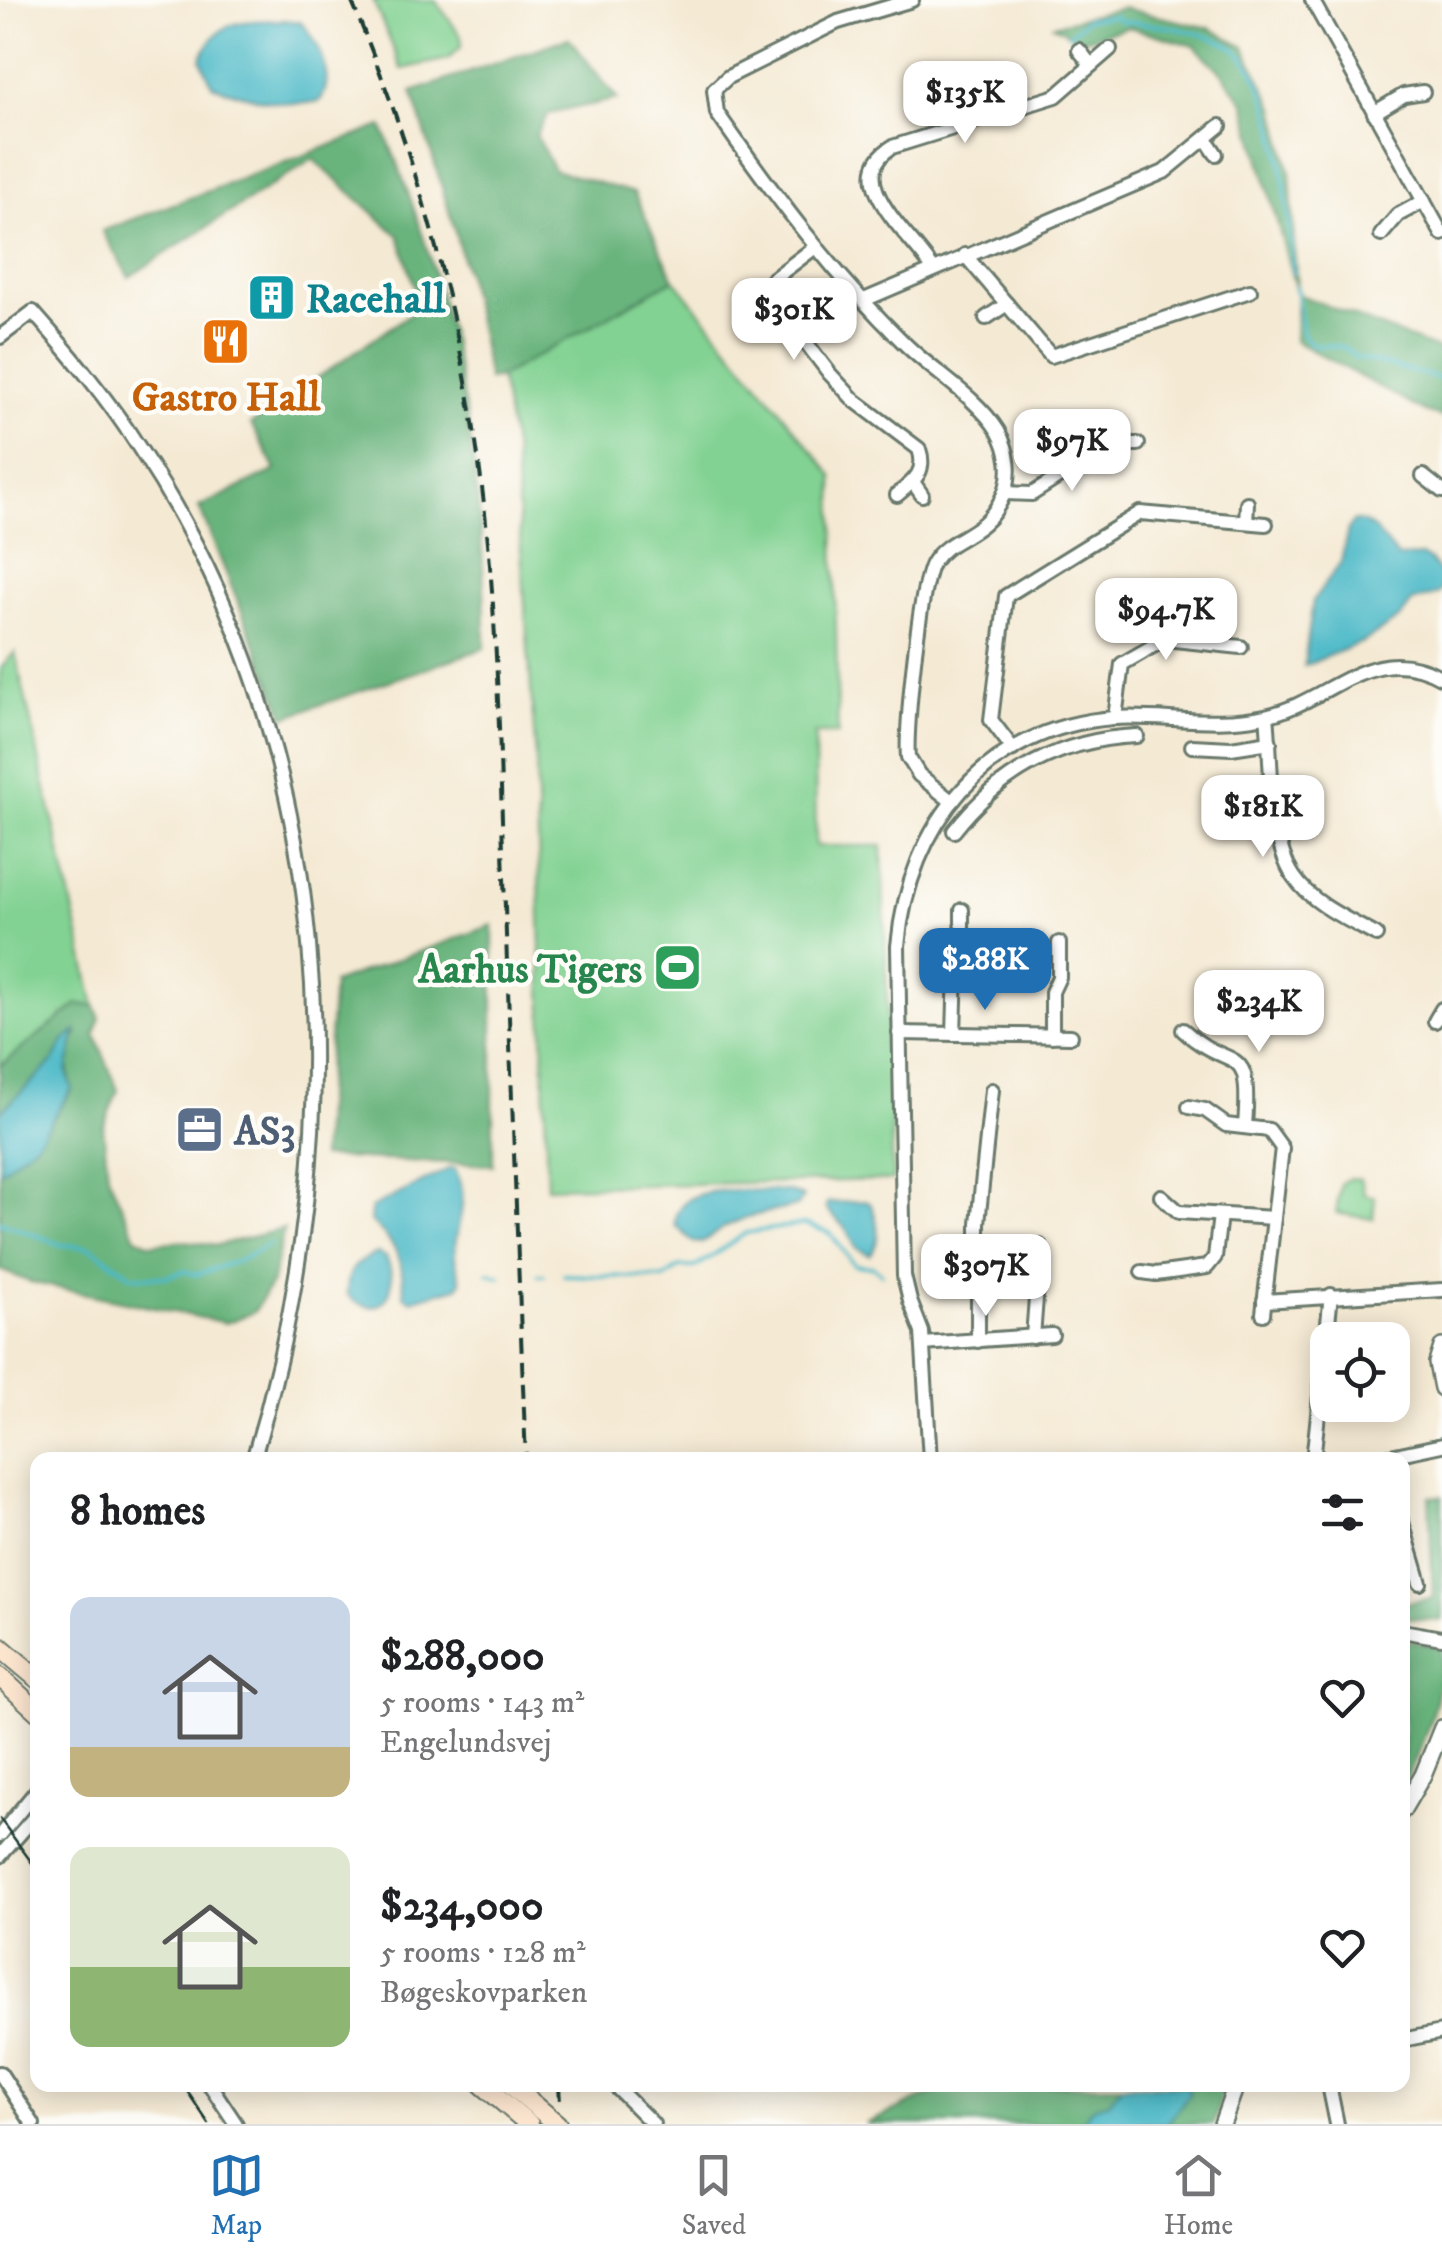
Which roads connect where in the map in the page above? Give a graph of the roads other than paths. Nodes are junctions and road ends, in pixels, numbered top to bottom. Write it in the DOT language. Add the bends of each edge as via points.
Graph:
graph roads {
  1 [pos="912,0"];
  2 [pos="1317,2"];
  3 [pos="1110,49"];
  4 [pos="1078,50"];
  5 [pos="1091,65"];
  6 [pos="1423,92"];
  7 [pos="1374,112"];
  8 [pos="1220,126"];
  9 [pos="1206,138"];
  10 [pos="1216,154"];
  11 [pos="1424,201"];
  12 [pos="1436,212"];
  13 [pos="1442,234"];
  14 [pos="1381,235"];
  15 [pos="814,248"];
  16 [pos="965,255"];
  17 [pos="933,269"];
  18 [pos="1250,291"];
  19 [pos="864,300"];
  20 [pos="1008,304"];
  21 [pos="986,318"];
  22 [pos="0,336"];
  23 [pos="1138,444"];
  24 [pos="1423,476"];
  25 [pos="913,482"];
  26 [pos="1442,491"];
  27 [pos="1005,493"];
  28 [pos="897,495"];
  29 [pos="922,495"];
  30 [pos="1247,503"];
  31 [pos="1246,522"];
  32 [pos="1266,524"];
  33 [pos="1241,647"];
  34 [pos="1442,678"];
  35 [pos="1268,716"];
  36 [pos="1115,718"];
  37 [pos="1137,736"];
  38 [pos="1270,742"];
  39 [pos="1192,746"];
  40 [pos="1013,748"];
  41 [pos="965,786"];
  42 [pos="950,800"];
  43 [pos="979,801"];
  44 [pos="954,831"];
  45 [pos="962,910"];
  46 [pos="1376,935"];
  47 [pos="1059,944"];
  48 [pos="1183,1030"];
  49 [pos="899,1034"];
  50 [pos="954,1034"];
  51 [pos="1052,1036"];
  52 [pos="1071,1036"];
  53 [pos="992,1090"];
  54 [pos="1189,1107"];
  55 [pos="1245,1126"];
  56 [pos="1161,1196"];
  57 [pos="1220,1214"];
  58 [pos="1274,1218"];
  59 [pos="1040,1246"];
  60 [pos="1142,1272"];
  61 [pos="1442,1290"];
  62 [pos="1331,1296"];
  63 [pos="1052,1335"];
  64 [pos="1033,1337"];
  65 [pos="978,1340"];
  66 [pos="923,1344"];
  67 [pos="1442,1347"];
  68 [pos="1442,1388"];
  69 [pos="1442,1445"];
  70 [pos="255,1452"];
  71 [pos="930,1452"];
  72 [pos="1314,1452"];
  73 [pos="1409,1452"];
  74 [pos="1410,1549"];
  75 [pos="1420,1583"];
  76 [pos="1410,1632"];
  77 [pos="1442,1638"];
  78 [pos="0,1647"];
  79 [pos="0,1668"];
  80 [pos="30,1672"];
  81 [pos="0,1677"];
  82 [pos="30,1691"];
  83 [pos="30,1705"];
  84 [pos="1442,1728"];
  85 [pos="1410,1797"];
  86 [pos="30,1820"];
  87 [pos="30,1821"];
  88 [pos="0,1835"];
  89 [pos="0,1856"];
  90 [pos="1442,2034"];
  91 [pos="1410,2039"];
  92 [pos="0,2074"];
  93 [pos="215,2092"];
  94 [pos="492,2092"];
  95 [pos="519,2092"];
  96 [pos="621,2092"];
  97 [pos="1233,2092"];
  98 [pos="1330,2092"];
  99 [pos="33,2124"];
  100 [pos="236,2124"];
  101 [pos="529,2124"];
  102 [pos="556,2124"];
  103 [pos="653,2124"];
  104 [pos="1222,2124"];
  105 [pos="1337,2124"];
  1 -- 15 [label="street" via="838,22 728,76 714,90 717,113"];
  2 -- 7 [label="street"];
  3 -- 5 [label="street"];
  4 -- 5 [label="street"];
  5 -- 17 [label="street" via="1056,96 892,147 877,160 875,193"];
  6 -- 7 [label="street"];
  7 -- 11 [label="street"];
  8 -- 9 [label="street"];
  9 -- 10 [label="street"];
  9 -- 16 [label="street" via="1164,172"];
  11 -- 12 [label="street"];
  11 -- 14 [label="street" via="1398,215"];
  12 -- 13 [label="street"];
  15 -- 19 [label="street"];
  15 -- 25 [label="street" via="772,280 768,294 854,400 919,449 921,471"];
  16 -- 17 [label="street"];
  16 -- 20 [label="street"];
  17 -- 19 [label="street"];
  18 -- 20 [label="street" via="1050,356"];
  19 -- 27 [label="street" via="989,418 1007,452"];
  20 -- 21 [label="street"];
  22 -- 70 [label="street" via="33,312 139,447 225,606 290,805 312,946 313,1108 300,1254"];
  23 -- 27 [label="street" via="1110,444 1032,494"];
  24 -- 26 [label="street"];
  25 -- 28 [label="street"];
  25 -- 29 [label="street"];
  27 -- 42 [label="street" via="981,529 934,560 923,591 908,757"];
  30 -- 31 [label="street"];
  31 -- 32 [label="street"];
  31 -- 40 [label="street" via="1140,513 1006,596 992,720"];
  33 -- 36 [label="street" via="1165,639 1150,647 1122,664"];
  34 -- 35 [label="street" via="1410,665 1367,668"];
  35 -- 36 [label="street"];
  35 -- 38 [label="street"];
  36 -- 40 [label="street" via="1058,729"];
  37 -- 43 [label="street" via="1060,750 1025,766"];
  38 -- 39 [label="street"];
  38 -- 46 [label="street" via="1281,847 1290,871 1315,898"];
  40 -- 41 [label="street"];
  41 -- 42 [label="street"];
  41 -- 43 [label="street"];
  42 -- 49 [label="street" via="904,899"];
  43 -- 44 [label="street"];
  45 -- 50 [label="street"];
  47 -- 51 [label="street"];
  48 -- 55 [label="street" via="1244,1070"];
  49 -- 50 [label="street"];
  49 -- 66 [label="street" via="904,1276"];
  50 -- 51 [label="street"];
  51 -- 52 [label="street"];
  53 -- 65 [label="street" via="978,1223"];
  54 -- 55 [label="street" via="1226,1125"];
  55 -- 58 [label="street" via="1269,1130 1282,1148"];
  56 -- 57 [label="street" via="1179,1212"];
  57 -- 58 [label="street"];
  57 -- 60 [label="street" via="1217,1250 1207,1267"];
  58 -- 62 [label="street" via="1263,1307"];
  59 -- 64 [label="street"];
  61 -- 62 [label="street"];
  62 -- 72 [label="street"];
  63 -- 64 [label="street"];
  64 -- 65 [label="street"];
  65 -- 66 [label="street"];
  66 -- 71 [label="street"];
  67 -- 68 [label="street"];
  69 -- 73 [label="street"];
  74 -- 75 [label="street"];
  76 -- 77 [label="street"];
  78 -- 80 [label="main road"];
  79 -- 82 [label="main road"];
  81 -- 83 [label="main road"];
  84 -- 85 [label="street"];
  86 -- 88 [label="street"];
  87 -- 89 [label="street"];
  90 -- 91 [label="street"];
  92 -- 99 [label="street"];
  93 -- 100 [label="street"];
  94 -- 101 [label="main road"];
  95 -- 102 [label="main road"];
  96 -- 103 [label="street"];
  97 -- 104 [label="street"];
  98 -- 105 [label="street"];
}
